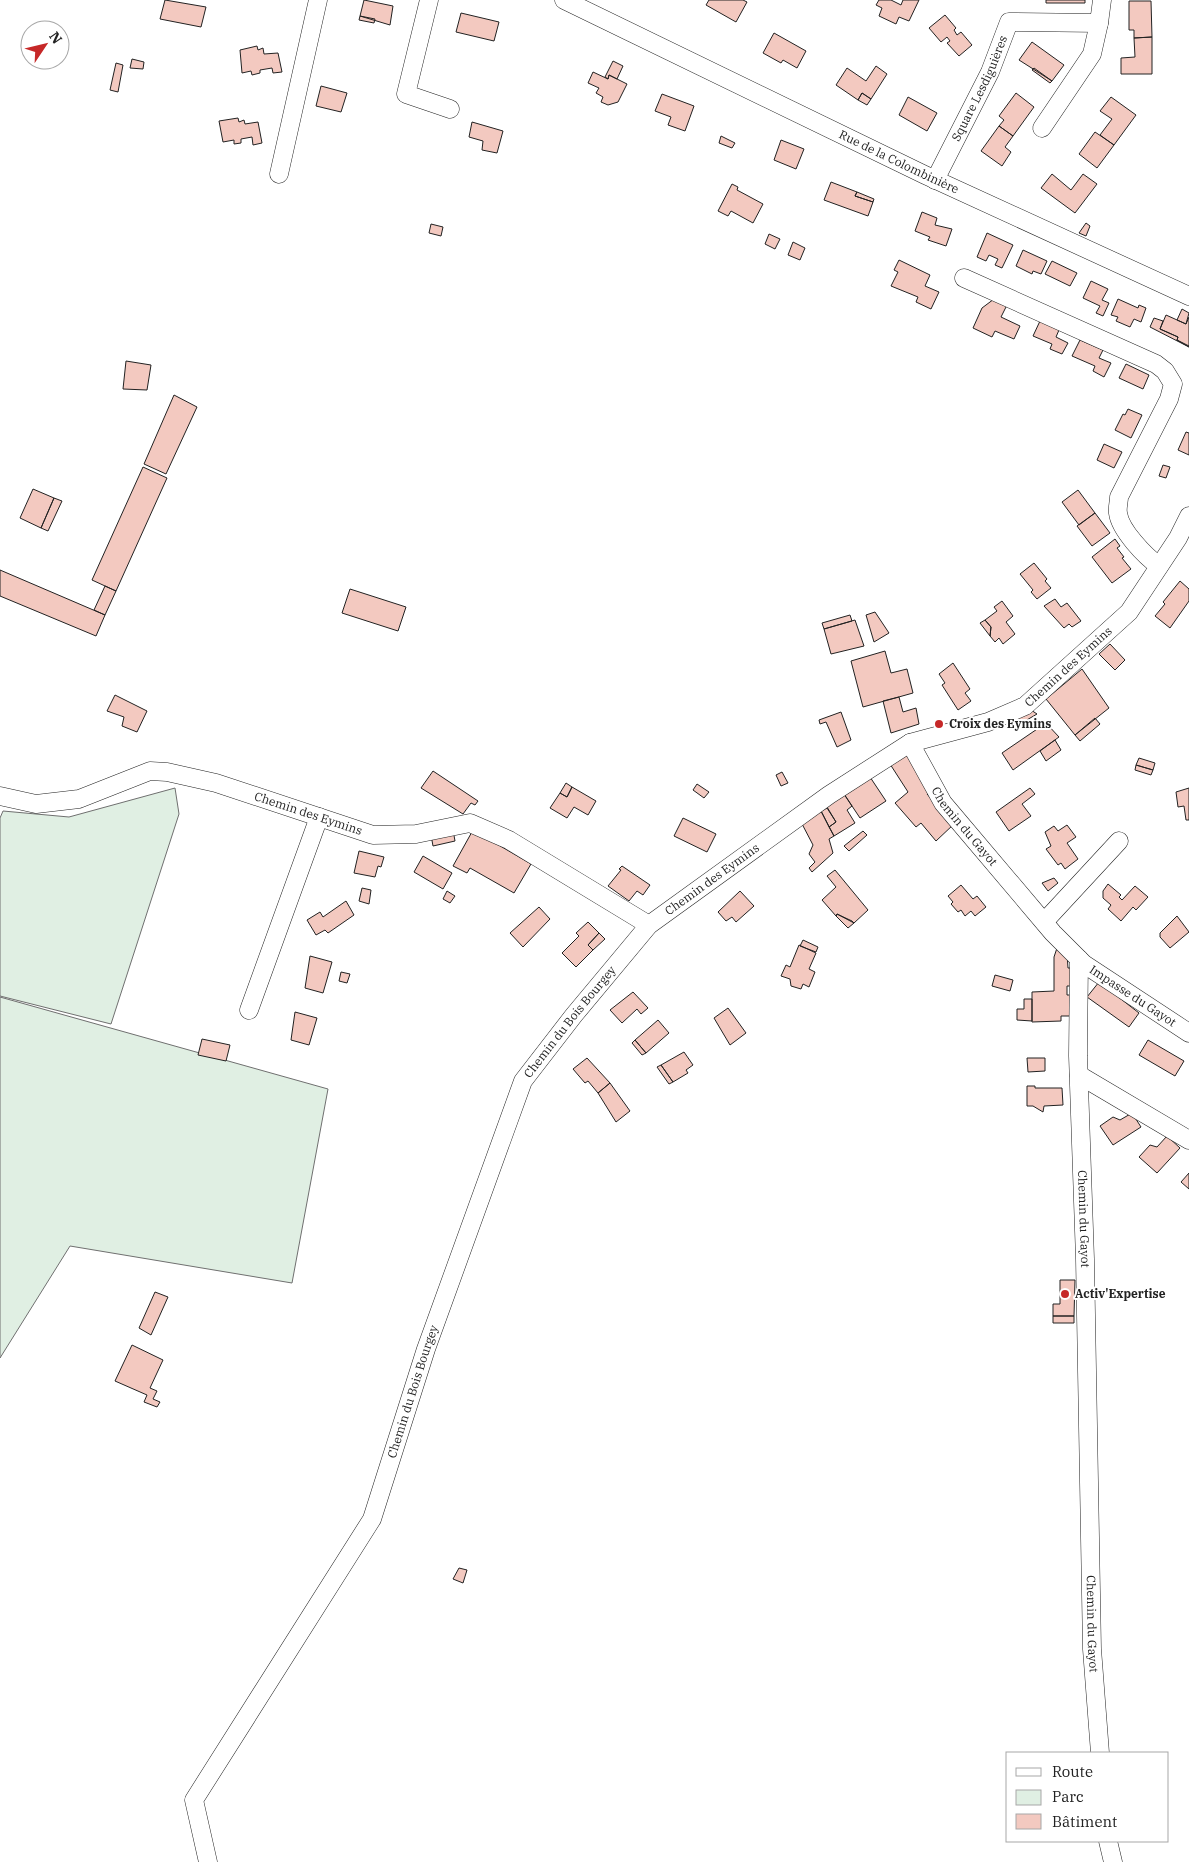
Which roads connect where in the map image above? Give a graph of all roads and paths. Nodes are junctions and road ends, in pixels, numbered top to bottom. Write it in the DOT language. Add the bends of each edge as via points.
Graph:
graph roads {
  1 [pos="318,0"];
  2 [pos="429,0"];
  3 [pos="564,0"];
  4 [pos="1102,0"];
  5 [pos="1099,23"];
  6 [pos="450,109"];
  7 [pos="1042,128"];
  8 [pos="279,174"];
  9 [pos="936,180"];
  10 [pos="964,278"];
  11 [pos="1189,296"];
  12 [pos="1189,516"];
  13 [pos="1159,566"];
  14 [pos="910,743"];
  15 [pos="0,796"];
  16 [pos="319,817"];
  17 [pos="1119,841"];
  18 [pos="1044,922"];
  19 [pos="649,925"];
  20 [pos="1079,959"];
  21 [pos="249,1010"];
  22 [pos="1189,1032"];
  23 [pos="1079,1075"];
  24 [pos="1189,1140"];
  25 [pos="1100,1752"];
  26 [pos="1108,1842"];
  27 [pos="208,1862"];
  28 [pos="1113,1862"];
  1 -- 8 [label="street"];
  2 -- 6 [label="street" via="406,94"];
  3 -- 9 [label="street, Rue de la Colombinière"];
  4 -- 5 [label="street"];
  5 -- 7 [label="street" via="1092,54"];
  5 -- 9 [label="street, Square Lesdiguières" via="1009,22 990,72"];
  9 -- 11 [label="street, Rue de la Colombinière"];
  10 -- 13 [label="street" via="1166,371 1173,384 1169,400 1119,497 1118,513 1125,529 1146,557"];
  12 -- 13 [label="street, Chemin des Eymins"];
  13 -- 14 [label="street, Chemin des Eymins" via="1129,612 1025,706 988,722"];
  14 -- 18 [label="street, Chemin du Gayot" via="944,804"];
  14 -- 19 [label="street, Chemin des Eymins" via="829,795"];
  15 -- 16 [label="street, Chemin des Eymins" via="36,804 79,799 150,771 167,772 216,783"];
  16 -- 19 [label="street, Chemin des Eymins" via="373,835 416,834 470,824 509,840"];
  16 -- 21 [label="street"];
  17 -- 18 [label="street"];
  18 -- 20 [label="street, Chemin du Gayot"];
  19 -- 27 [label="street, Chemin du Bois Bourgey" via="523,1081 426,1349 372,1519 194,1800"];
  20 -- 22 [label="street, Impasse du Gayot"];
  20 -- 23 [label="street, Chemin du Gayot"];
  23 -- 24 [label="street"];
  23 -- 25 [label="street, Chemin du Gayot" via="1086,1269 1092,1649"];
  26 -- 28 [label="street"];
}
